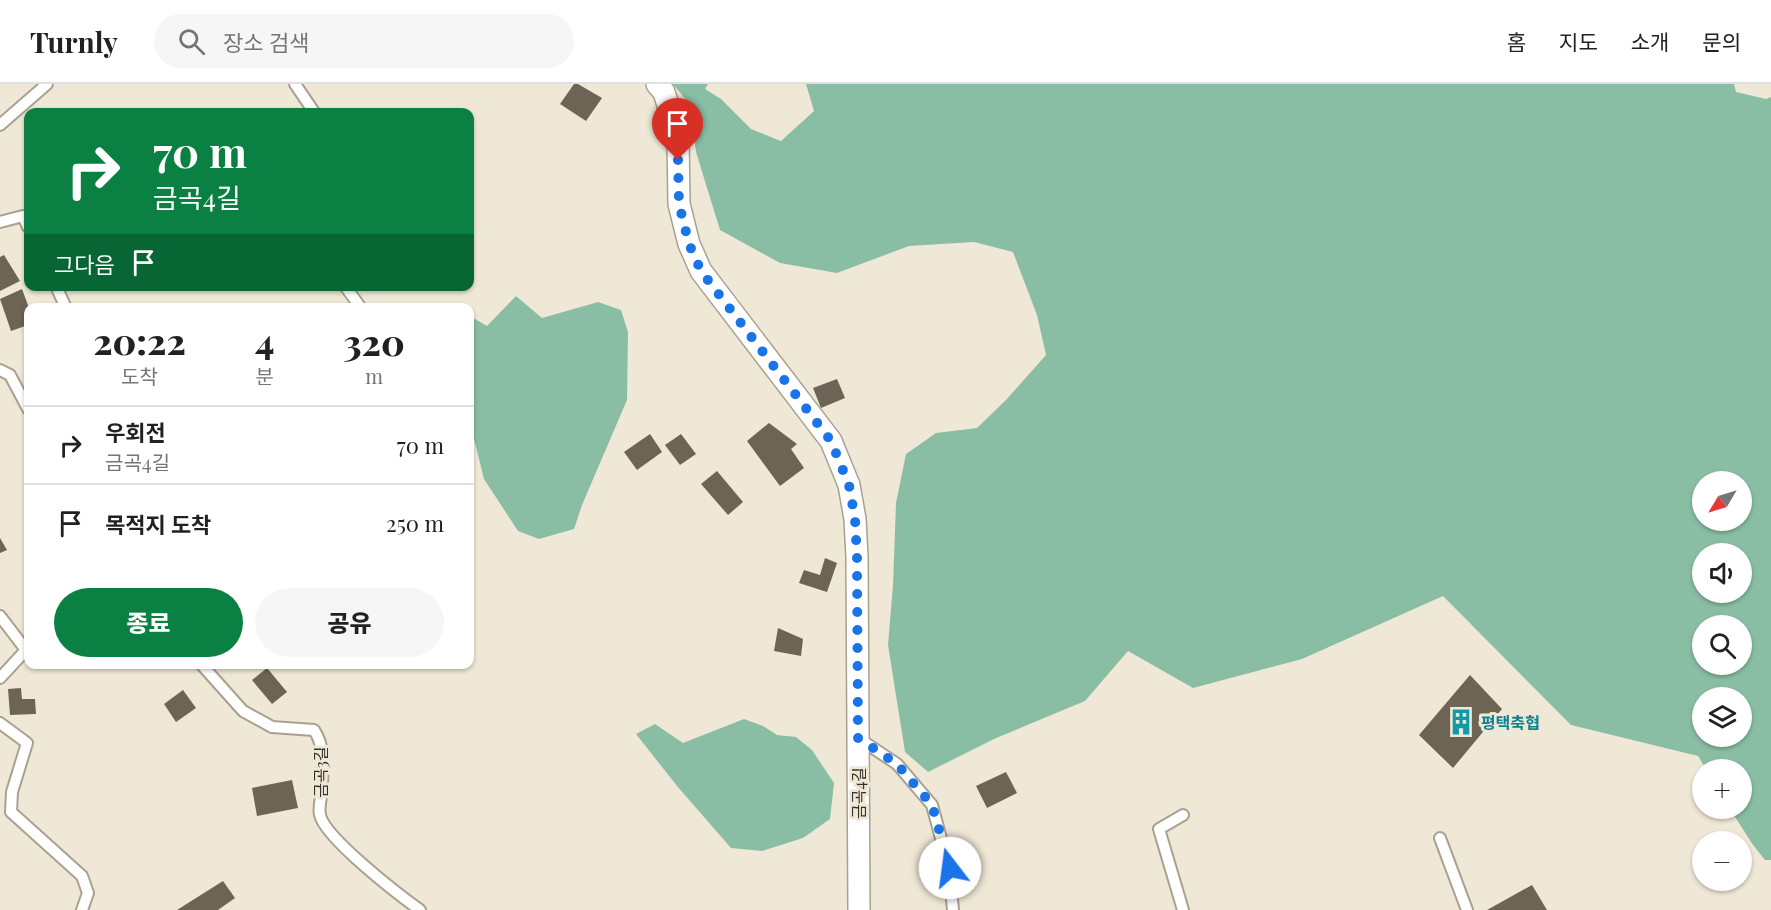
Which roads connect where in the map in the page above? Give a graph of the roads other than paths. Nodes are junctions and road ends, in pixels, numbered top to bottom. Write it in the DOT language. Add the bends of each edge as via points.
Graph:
graph roads {
  1 [pos="47,84"];
  2 [pos="295,84"];
  3 [pos="657,84"];
  4 [pos="311,108"];
  5 [pos="0,125"];
  6 [pos="24,218"];
  7 [pos="0,222"];
  8 [pos="0,370"];
  9 [pos="24,401"];
  10 [pos="0,616"];
  11 [pos="24,647"];
  12 [pos="24,652"];
  13 [pos="205,669"];
  14 [pos="0,678"];
  15 [pos="0,723"];
  16 [pos="858,738"];
  17 [pos="1184,815"];
  18 [pos="1440,838"];
  19 [pos="82,910"];
  20 [pos="420,910"];
  21 [pos="859,910"];
  22 [pos="953,910"];
  23 [pos="1183,910"];
  24 [pos="1467,910"];
  1 -- 5 [label="lane"];
  2 -- 4 [label="lane"];
  3 -- 16 [label="street, 금곡4길" via="678,138 679,204 701,271 831,441 849,485 857,557"];
  6 -- 7 [label="lane"];
  8 -- 9 [label="lane" via="10,375"];
  10 -- 11 [label="lane"];
  12 -- 14 [label="lane"];
  13 -- 20 [label="lane, 금곡3길" via="243,711 272,727 314,730 321,740 320,816 338,842"];
  15 -- 19 [label="lane" via="27,742 12,792 11,812 82,876 88,893"];
  16 -- 21 [label="street, 금곡4길"];
  16 -- 22 [label="lane" via="897,764 932,805 950,868"];
  17 -- 23 [label="lane" via="1159,829"];
  18 -- 24 [label="lane"];
}
